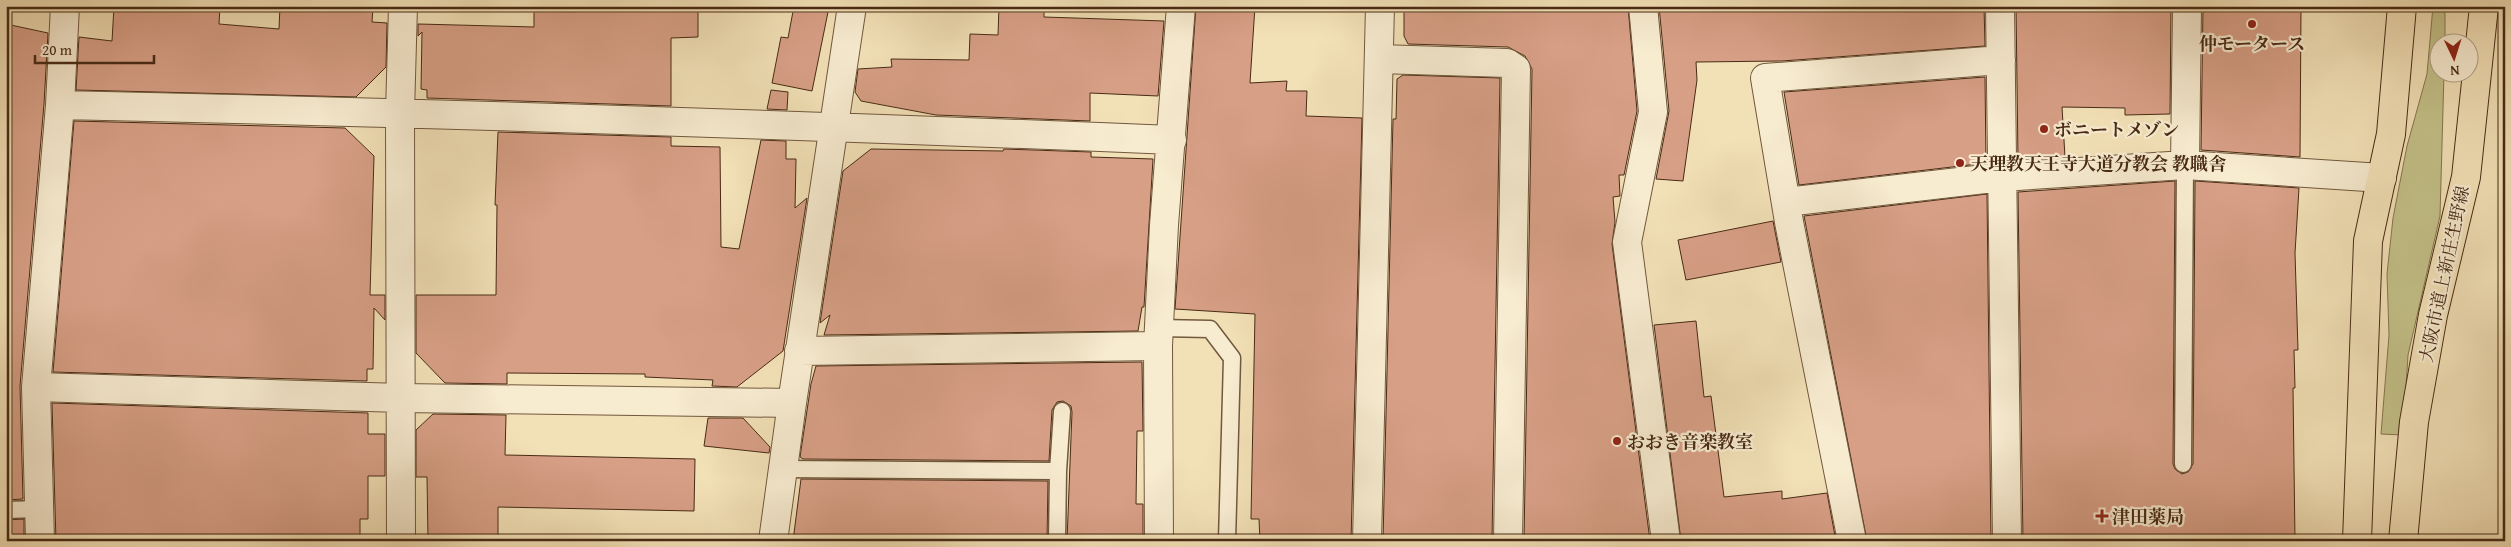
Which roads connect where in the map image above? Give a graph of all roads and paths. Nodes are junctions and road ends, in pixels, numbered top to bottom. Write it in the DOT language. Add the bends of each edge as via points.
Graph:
graph roads {
  1 [pos="64,6"];
  2 [pos="403,6"];
  3 [pos="852,6"];
  4 [pos="1181,6"];
  5 [pos="1380,6"];
  6 [pos="1642,6"];
  7 [pos="2000,6"];
  8 [pos="2187,6"];
  9 [pos="2402,6"];
  10 [pos="2484,6"];
  11 [pos="1379,59"];
  12 [pos="2001,60"];
  13 [pos="60,106"];
  14 [pos="400,113"];
  15 [pos="834,126"];
  16 [pos="1172,140"];
  17 [pos="2185,165"];
  18 [pos="2002,177"];
  19 [pos="2382,178"];
  20 [pos="1786,202"];
  21 [pos="1159,337"];
  22 [pos="799,351"];
  23 [pos="36,387"];
  24 [pos="401,398"];
  25 [pos="792,403"];
  26 [pos="1062,411"];
  27 [pos="2183,464"];
  28 [pos="783,469"];
  29 [pos="1058,471"];
  30 [pos="39,509"];
  31 [pos="6,510"];
  32 [pos="40,541"];
  33 [pos="401,541"];
  34 [pos="773,541"];
  35 [pos="1057,541"];
  36 [pos="1159,541"];
  37 [pos="1227,541"];
  38 [pos="1367,541"];
  39 [pos="1508,541"];
  40 [pos="1666,541"];
  41 [pos="1852,541"];
  42 [pos="2006,541"];
  43 [pos="2357,541"];
  44 [pos="2403,541"];
  1 -- 13 [label="street"];
  2 -- 14 [label="street"];
  3 -- 15 [label="street"];
  4 -- 16 [label="street"];
  5 -- 11 [label="street"];
  6 -- 40 [label="street" via="1654,112 1627,242"];
  7 -- 12 [label="street"];
  8 -- 17 [label="street"];
  9 -- 19 [label="main road" via="2390,134"];
  10 -- 44 [label="main road, 大阪市道上新庄生野線" via="2466,176 2433,315 2414,422"];
  11 -- 38 [label="street"];
  11 -- 39 [label="street" via="1507,63 1516,69"];
  12 -- 18 [label="street"];
  12 -- 20 [label="street" via="1765,78"];
  13 -- 14 [label="street"];
  13 -- 23 [label="street"];
  14 -- 15 [label="street"];
  14 -- 24 [label="street"];
  15 -- 16 [label="street"];
  15 -- 22 [label="street"];
  16 -- 21 [label="street"];
  17 -- 18 [label="street"];
  17 -- 19 [label="street"];
  17 -- 27 [label="lane"];
  18 -- 20 [label="street"];
  18 -- 42 [label="street"];
  19 -- 43 [label="main road" via="2368,241"];
  20 -- 41 [label="street"];
  21 -- 22 [label="street"];
  21 -- 36 [label="street"];
  21 -- 37 [label="lane" via="1210,329 1232,358"];
  22 -- 25 [label="street"];
  23 -- 24 [label="street"];
  23 -- 30 [label="street"];
  24 -- 25 [label="street"];
  24 -- 33 [label="street"];
  25 -- 28 [label="street"];
  26 -- 29 [label="lane"];
  28 -- 29 [label="lane"];
  28 -- 34 [label="street"];
  29 -- 35 [label="lane"];
  30 -- 31 [label="lane"];
  30 -- 32 [label="street"];
}
